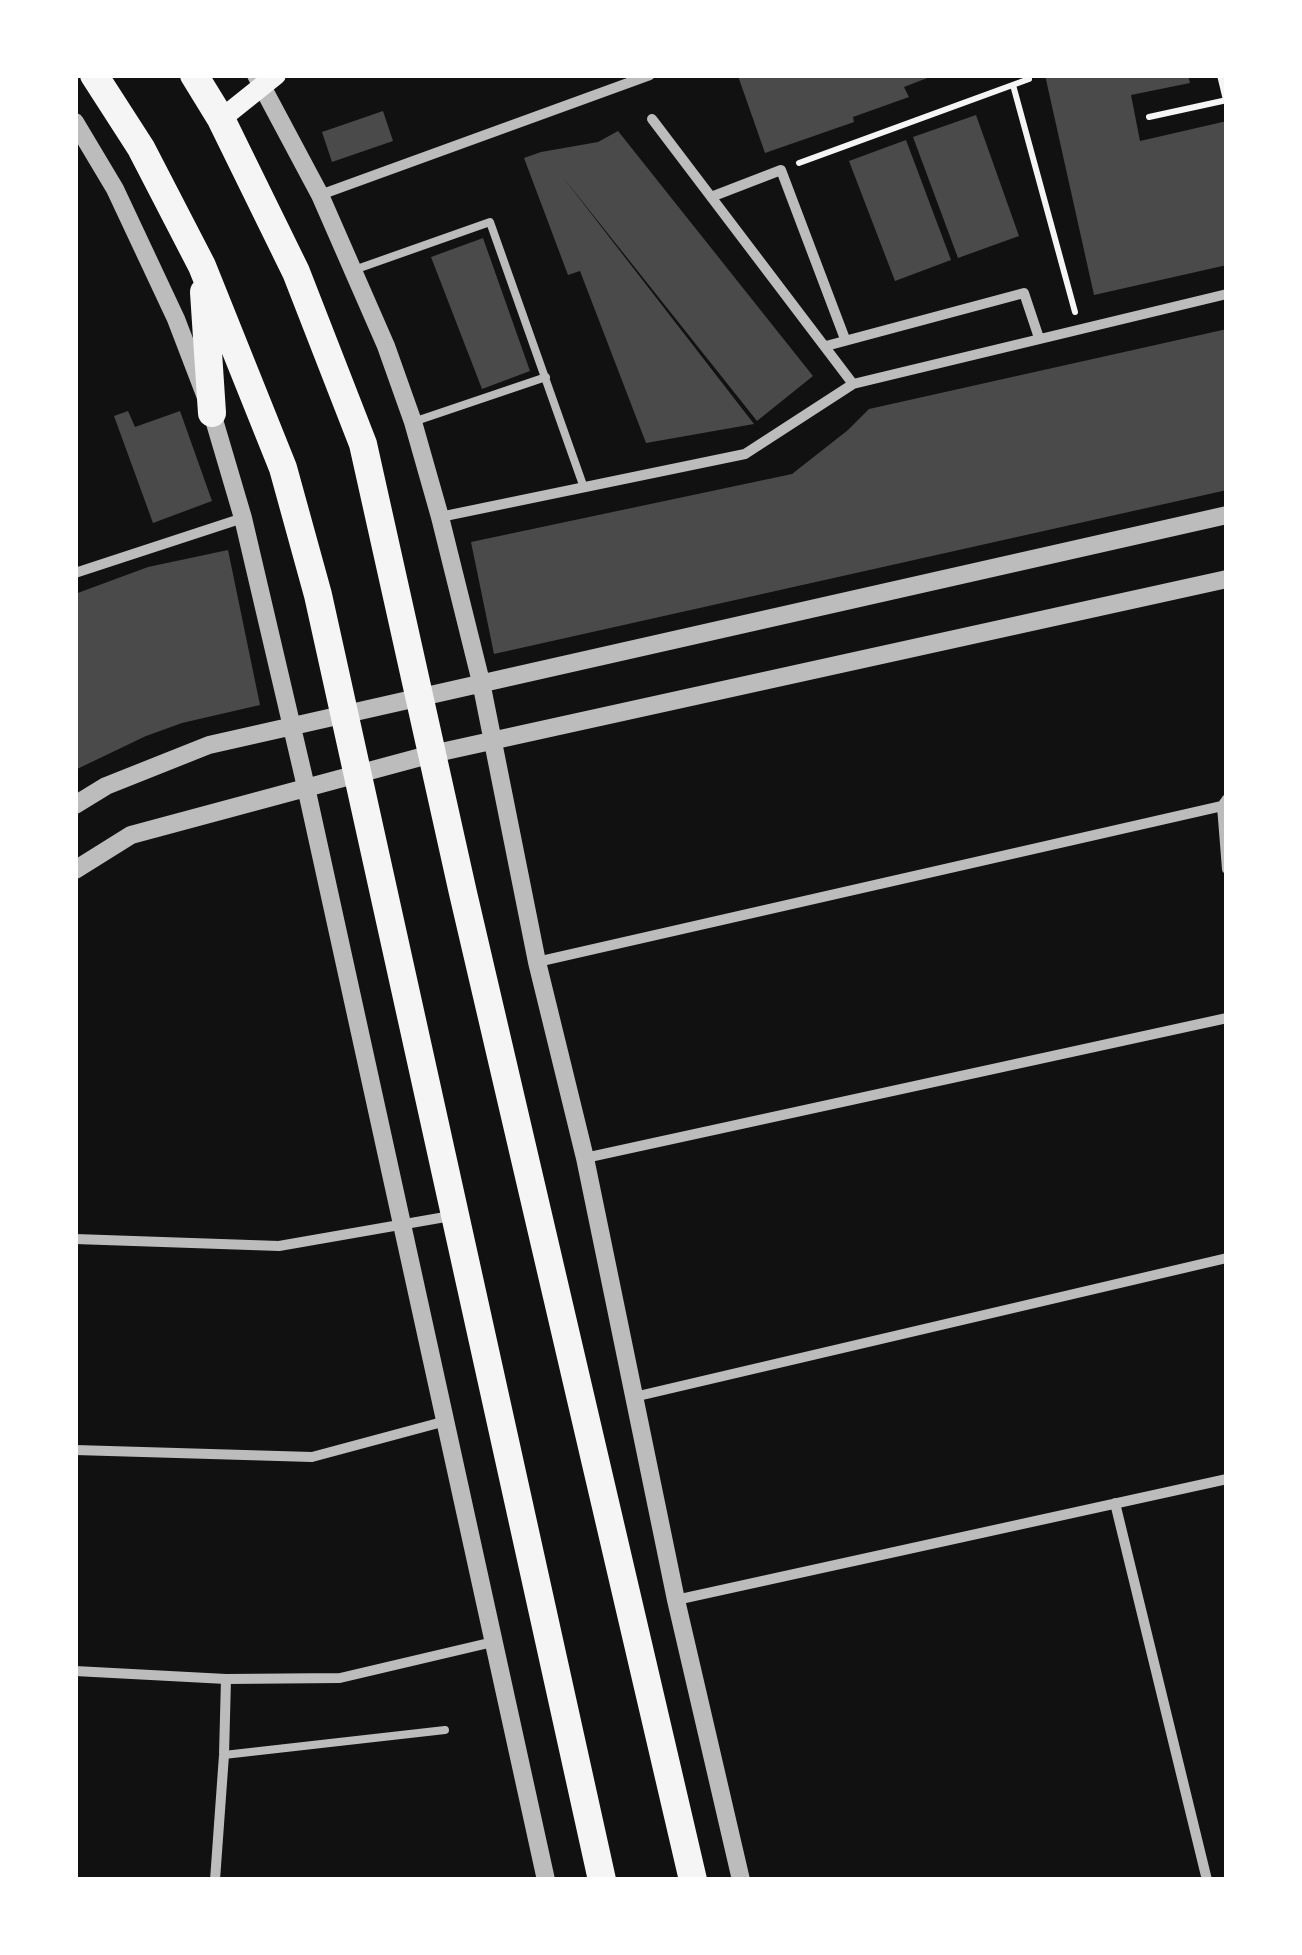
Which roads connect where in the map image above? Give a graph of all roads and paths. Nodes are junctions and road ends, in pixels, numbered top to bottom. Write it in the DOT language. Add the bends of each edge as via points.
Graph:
graph roads {
  1 [pos="94,75"];
  2 [pos="194,75"];
  3 [pos="650,75"];
  4 [pos="1028,75"];
  5 [pos="1220,75"];
  6 [pos="265,78"];
  7 [pos="1012,85"];
  8 [pos="1226,100"];
  9 [pos="1149,118"];
  10 [pos="221,119"];
  11 [pos="652,119"];
  12 [pos="75,122"];
  13 [pos="782,170"];
  14 [pos="320,195"];
  15 [pos="712,197"];
  16 [pos="202,266"];
  17 [pos="354,270"];
  18 [pos="1227,294"];
  19 [pos="1080,328"];
  20 [pos="1039,338"];
  21 [pos="845,340"];
  22 [pos="826,346"];
  23 [pos="546,376"];
  24 [pos="853,384"];
  25 [pos="212,413"];
  26 [pos="413,422"];
  27 [pos="583,485"];
  28 [pos="1227,515"];
  29 [pos="440,517"];
  30 [pos="242,518"];
  31 [pos="75,573"];
  32 [pos="1227,579"];
  33 [pos="482,682"];
  34 [pos="420,695"];
  35 [pos="344,714"];
  36 [pos="292,725"];
  37 [pos="494,742"];
  38 [pos="432,754"];
  39 [pos="358,774"];
  40 [pos="306,787"];
  41 [pos="1225,802"];
  42 [pos="75,805"];
  43 [pos="1227,869"];
  44 [pos="75,870"];
  45 [pos="538,962"];
  46 [pos="1227,1018"];
  47 [pos="585,1158"];
  48 [pos="456,1215"];
  49 [pos="403,1227"];
  50 [pos="75,1239"];
  51 [pos="1227,1258"];
  52 [pos="634,1396"];
  53 [pos="446,1421"];
  54 [pos="75,1450"];
  55 [pos="1227,1479"];
  56 [pos="1115,1503"];
  57 [pos="676,1600"];
  58 [pos="493,1642"];
  59 [pos="75,1670"];
  60 [pos="226,1679"];
  61 [pos="445,1730"];
  62 [pos="224,1756"];
  63 [pos="215,1880"];
  64 [pos="546,1880"];
  65 [pos="602,1880"];
  66 [pos="693,1880"];
  67 [pos="742,1880"];
  68 [pos="1207,1880"];
  1 -- 16 [label="highway" via="142,148"];
  2 -- 10 [label="highway"];
  3 -- 14 [label="street"];
  4 -- 7 [label="path"];
  5 -- 8 [label="path"];
  6 -- 10 [label="main road"];
  6 -- 14 [label="street"];
  7 -- 13 [label="path"];
  7 -- 19 [label="path"];
  8 -- 9 [label="path"];
  10 -- 34 [label="highway" via="296,272 363,444"];
  11 -- 15 [label="street"];
  12 -- 25 [label="street" via="115,189"];
  13 -- 15 [label="street"];
  13 -- 21 [label="street"];
  14 -- 17 [label="street"];
  15 -- 22 [label="street"];
  16 -- 25 [label="highway"];
  16 -- 35 [label="highway" via="283,468"];
  17 -- 23 [label="lane" via="490,222"];
  17 -- 26 [label="street"];
  18 -- 19 [label="street"];
  19 -- 20 [label="street"];
  20 -- 21 [label="street" via="1024,293"];
  20 -- 24 [label="street"];
  21 -- 22 [label="street"];
  22 -- 24 [label="street"];
  23 -- 26 [label="lane"];
  23 -- 27 [label="lane"];
  24 -- 27 [label="street" via="746,454"];
  25 -- 30 [label="street"];
  26 -- 29 [label="street"];
  27 -- 29 [label="street"];
  28 -- 33 [label="street"];
  29 -- 33 [label="street"];
  30 -- 31 [label="street"];
  30 -- 36 [label="street"];
  32 -- 37 [label="street"];
  33 -- 34 [label="street"];
  33 -- 37 [label="street"];
  34 -- 35 [label="street"];
  34 -- 38 [label="highway"];
  35 -- 36 [label="street"];
  35 -- 39 [label="highway"];
  36 -- 40 [label="street"];
  36 -- 42 [label="street" via="208,744"];
  37 -- 38 [label="street"];
  37 -- 45 [label="street"];
  38 -- 39 [label="street"];
  38 -- 66 [label="highway"];
  39 -- 40 [label="street"];
  39 -- 48 [label="highway"];
  40 -- 44 [label="street" via="131,834"];
  40 -- 49 [label="street"];
  41 -- 43 [label="street"];
  41 -- 45 [label="street"];
  45 -- 47 [label="street"];
  46 -- 47 [label="street"];
  47 -- 52 [label="street"];
  48 -- 49 [label="street"];
  48 -- 65 [label="highway"];
  49 -- 50 [label="street" via="278,1246"];
  49 -- 53 [label="street"];
  51 -- 52 [label="street"];
  52 -- 57 [label="street"];
  53 -- 54 [label="street" via="312,1457"];
  53 -- 58 [label="street"];
  55 -- 56 [label="street"];
  56 -- 57 [label="street"];
  56 -- 68 [label="street"];
  57 -- 67 [label="street"];
  58 -- 60 [label="street" via="340,1678"];
  58 -- 64 [label="street"];
  59 -- 60 [label="street"];
  60 -- 62 [label="street"];
  61 -- 62 [label="lane"];
  62 -- 63 [label="street"];
}
